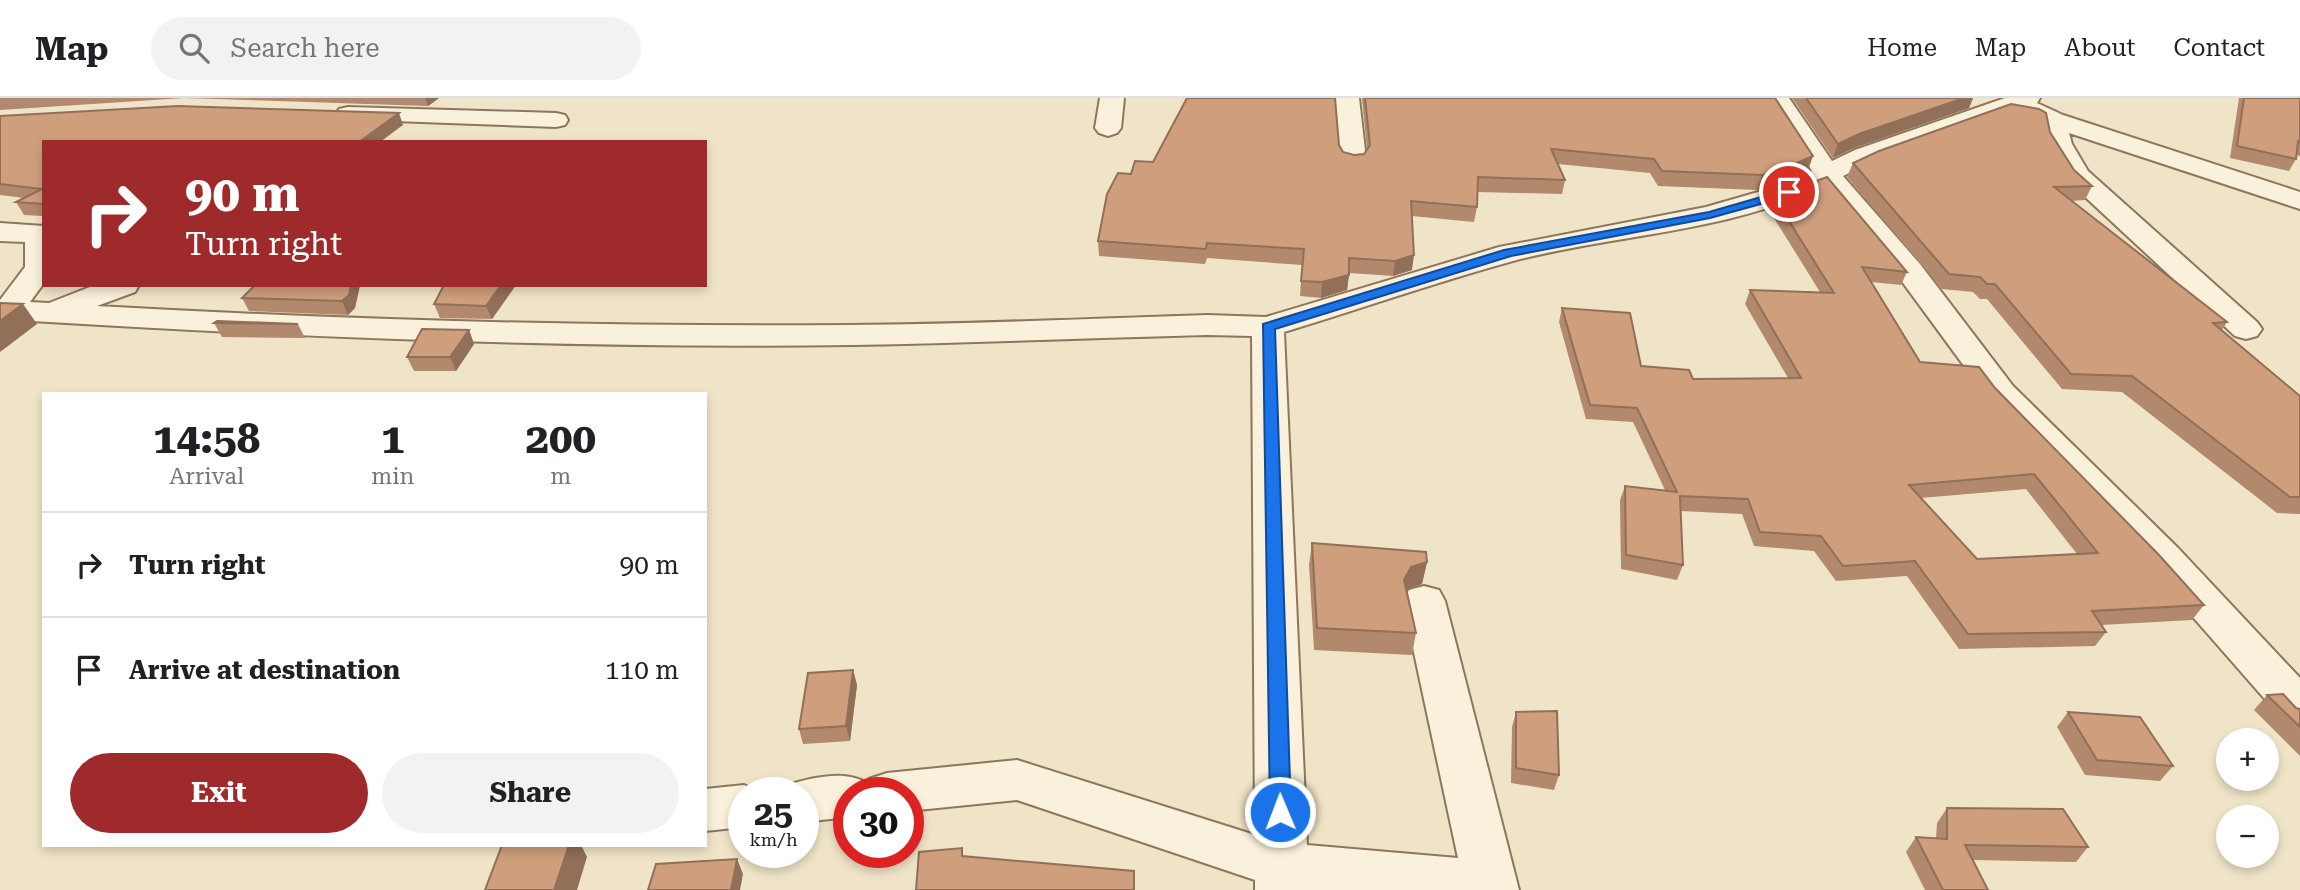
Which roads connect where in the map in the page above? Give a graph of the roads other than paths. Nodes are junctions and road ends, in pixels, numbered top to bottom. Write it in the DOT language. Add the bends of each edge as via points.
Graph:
graph roads {
  1 [pos="1112,98"];
  2 [pos="1348,98"];
  3 [pos="1777,98"];
  4 [pos="2022,100"];
  5 [pos="328,113"];
  6 [pos="2054,120"];
  7 [pos="1108,128"];
  8 [pos="528,140"];
  9 [pos="1353,159"];
  10 [pos="1828,174"];
  11 [pos="2300,201"];
  12 [pos="0,232"];
  13 [pos="119,287"];
  14 [pos="3,312"];
  15 [pos="47,315"];
  16 [pos="1268,327"];
  17 [pos="2246,329"];
  18 [pos="1424,601"];
  19 [pos="2300,708"];
  20 [pos="924,789"];
  21 [pos="728,808"];
  22 [pos="707,810"];
  23 [pos="1282,878"];
  24 [pos="1491,887"];
  1 -- 7 [label="street"];
  2 -- 9 [label="street"];
  3 -- 10 [label="street"];
  4 -- 6 [label="street"];
  4 -- 10 [label="street" via="1864,156"];
  5 -- 8 [label="street" via="563,113"];
  6 -- 11 [label="street"];
  6 -- 17 [label="street" via="2059,144 2078,176"];
  10 -- 16 [label="street" via="1789,192 1710,215 1509,253"];
  10 -- 19 [label="street" via="1909,270 2001,393 2164,558"];
  12 -- 14 [label="street" via="40,234 40,267"];
  13 -- 15 [label="street"];
  14 -- 15 [label="street"];
  15 -- 16 [label="street" via="314,328 627,334"];
  16 -- 23 [label="street"];
  18 -- 24 [label="street"];
  20 -- 23 [label="street" via="1017,780"];
  21 -- 22 [label="street"];
  23 -- 24 [label="street"];
}
